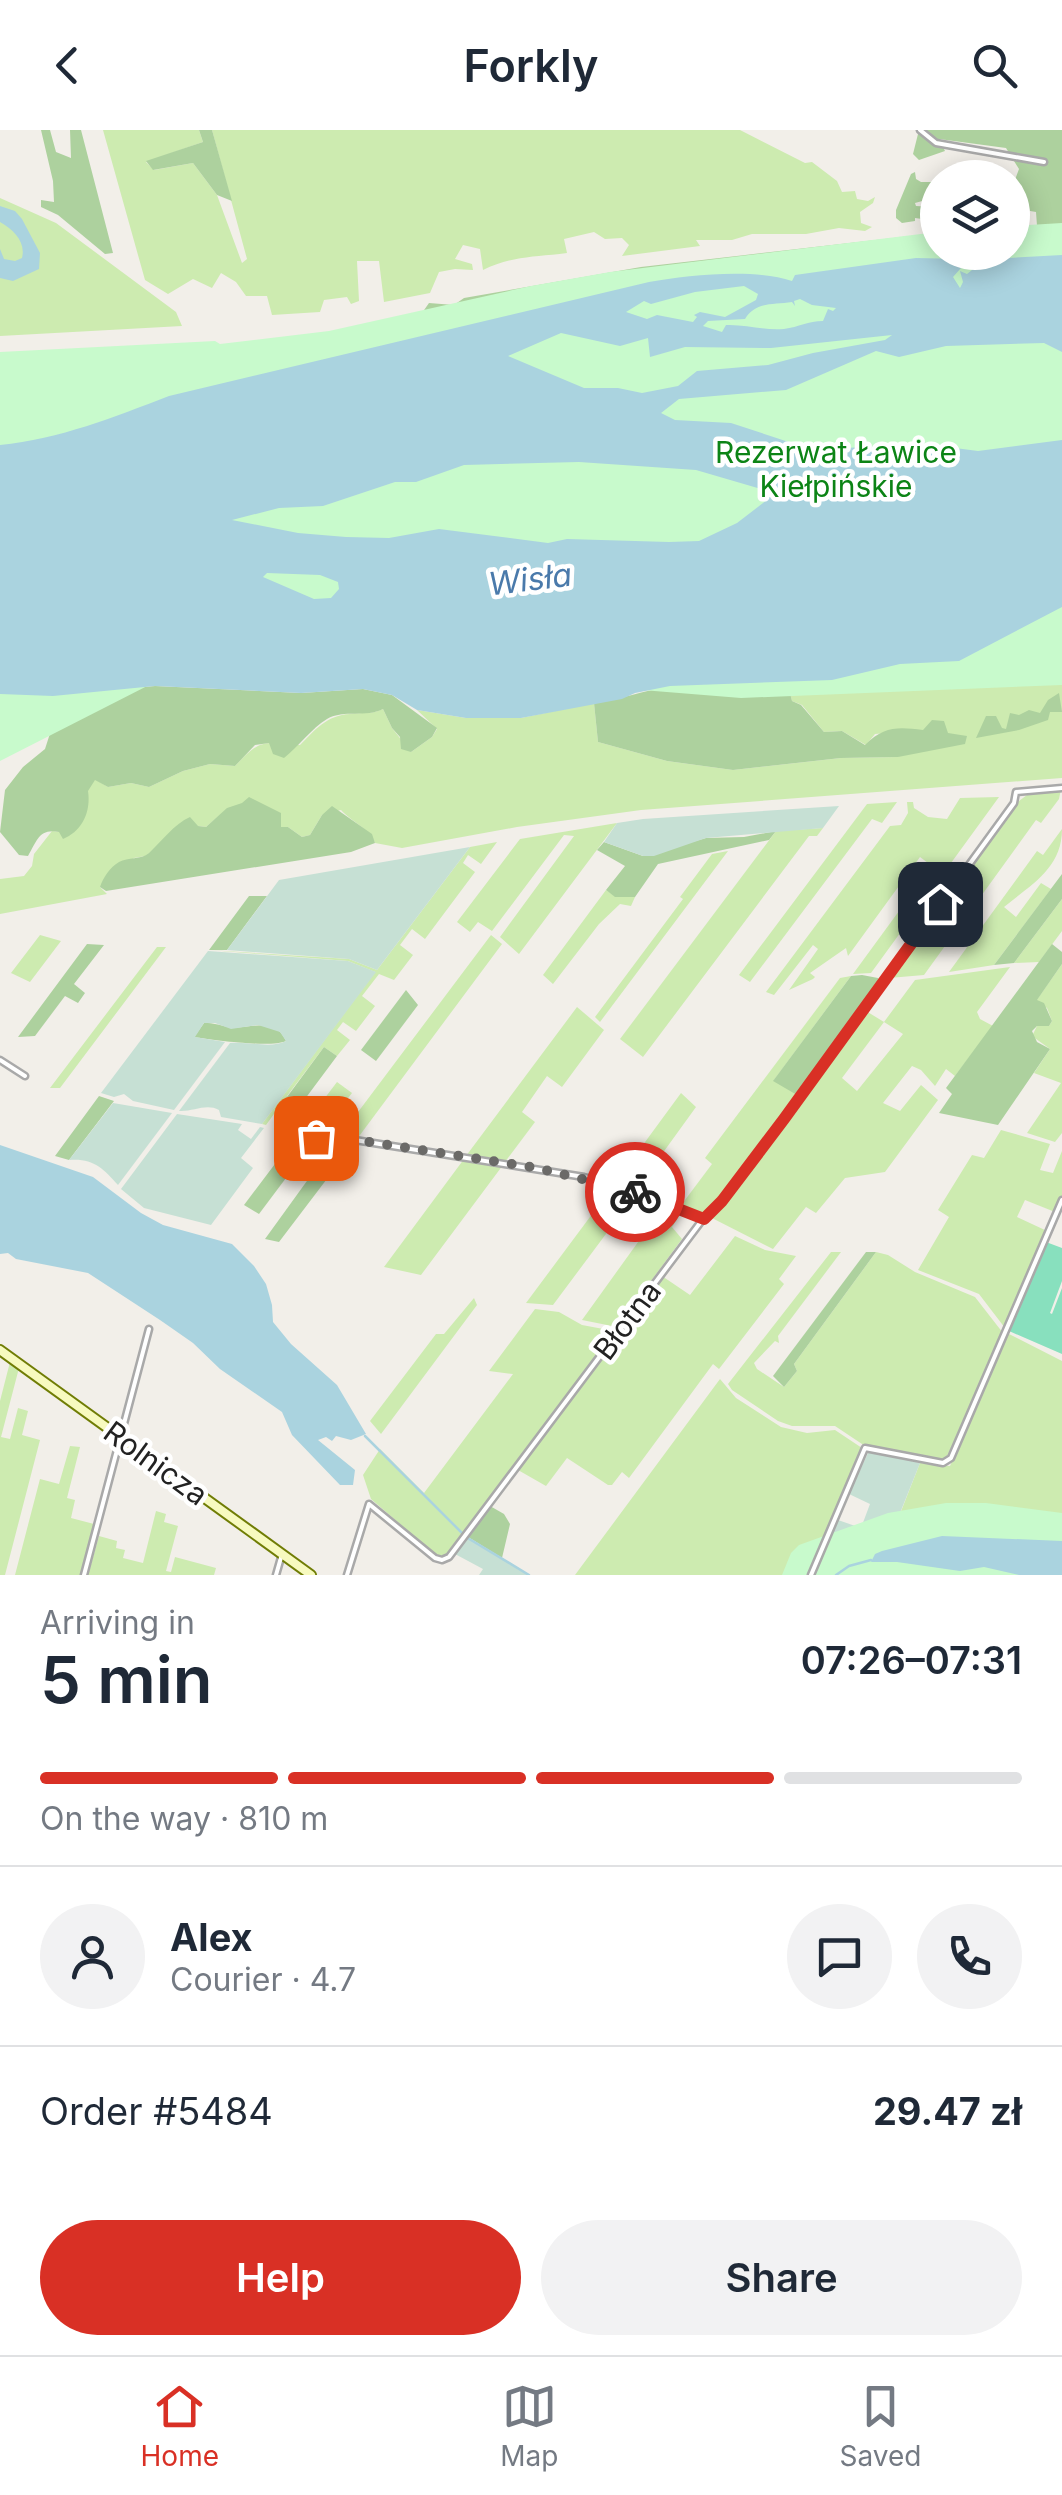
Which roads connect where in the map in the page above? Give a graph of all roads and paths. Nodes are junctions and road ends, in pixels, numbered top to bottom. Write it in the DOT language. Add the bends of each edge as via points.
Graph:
graph roads {
  1 [pos="920,130"];
  2 [pos="1044,162"];
  3 [pos="1062,788"];
  4 [pos="0,1060"];
  5 [pos="25,1076"];
  6 [pos="316,1138"];
  7 [pos="1062,1200"];
  8 [pos="704,1219"];
  9 [pos="149,1328"];
  10 [pos="0,1350"];
  11 [pos="120,1437"];
  12 [pos="282,1554"];
  13 [pos="84,1575"];
  14 [pos="276,1575"];
  15 [pos="311,1575"];
  16 [pos="348,1575"];
  17 [pos="811,1575"];
  1 -- 2 [label="street" via="955,148"];
  3 -- 8 [label="street, Błotna" via="1016,792 885,982"];
  4 -- 5 [label="street"];
  6 -- 8 [label="street" via="578,1176"];
  7 -- 17 [label="street" via="951,1458 938,1463 865,1448"];
  8 -- 16 [label="street, Błotna" via="449,1557 435,1558 369,1504"];
  9 -- 11 [label="street"];
  10 -- 11 [label="street, Rolnicza"];
  11 -- 12 [label="street, Rolnicza"];
  11 -- 13 [label="street"];
  12 -- 14 [label="street"];
  12 -- 15 [label="street, Rolnicza"];
}
